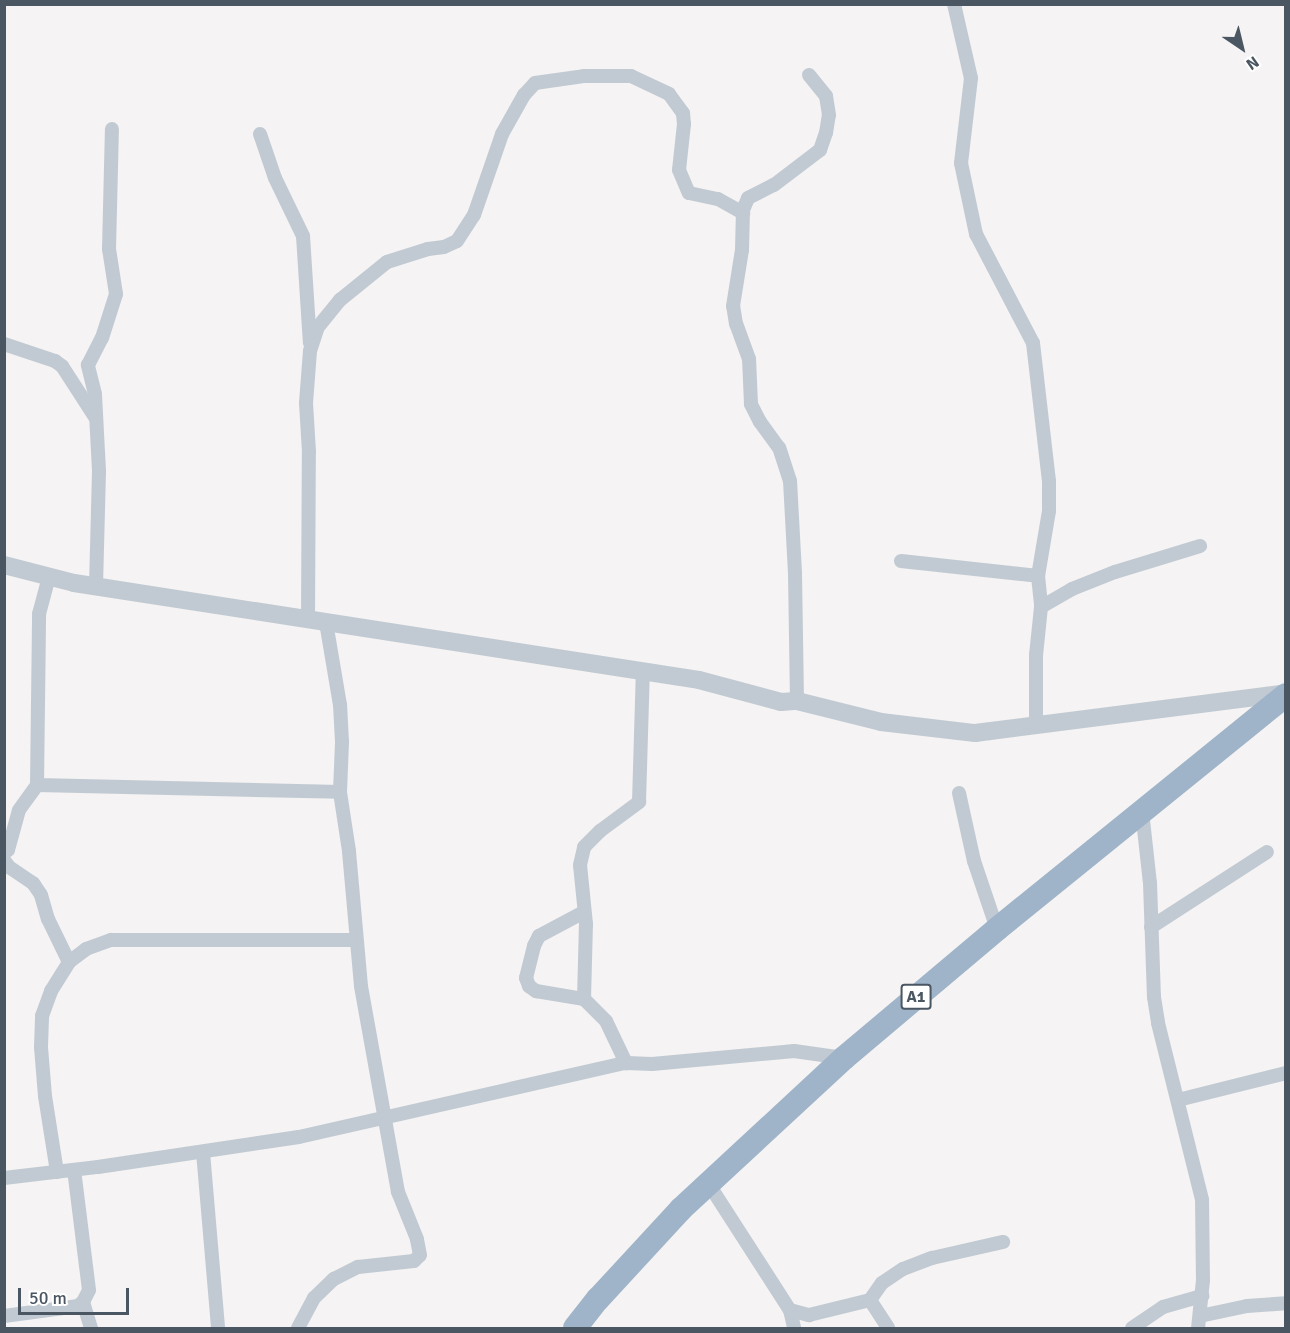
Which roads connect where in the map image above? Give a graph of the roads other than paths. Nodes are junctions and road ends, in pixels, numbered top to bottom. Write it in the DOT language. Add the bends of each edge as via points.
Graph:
graph roads {
  1 [pos="954,4"];
  2 [pos="809,75"];
  3 [pos="112,129"];
  4 [pos="260,134"];
  5 [pos="743,213"];
  6 [pos="4,344"];
  7 [pos="310,351"];
  8 [pos="96,418"];
  9 [pos="1200,546"];
  10 [pos="901,561"];
  11 [pos="4,566"];
  12 [pos="1038,576"];
  13 [pos="49,577"];
  14 [pos="96,586"];
  15 [pos="1041,607"];
  16 [pos="317,620"];
  17 [pos="643,671"];
  18 [pos="1286,694"];
  19 [pos="797,701"];
  20 [pos="1036,726"];
  21 [pos="37,785"];
  22 [pos="340,792"];
  23 [pos="959,793"];
  24 [pos="1142,812"];
  25 [pos="1267,852"];
  26 [pos="4,853"];
  27 [pos="4,860"];
  28 [pos="584,912"];
  29 [pos="1151,927"];
  30 [pos="997,929"];
  31 [pos="356,940"];
  32 [pos="69,962"];
  33 [pos="584,999"];
  34 [pos="844,1058"];
  35 [pos="626,1063"];
  36 [pos="1286,1073"];
  37 [pos="1178,1100"];
  38 [pos="384,1119"];
  39 [pos="203,1152"];
  40 [pos="74,1170"];
  41 [pos="57,1172"];
  42 [pos="4,1178"];
  43 [pos="708,1183"];
  44 [pos="1003,1242"];
  45 [pos="1202,1296"];
  46 [pos="870,1299"];
  47 [pos="83,1302"];
  48 [pos="1286,1303"];
  49 [pos="790,1310"];
  50 [pos="809,1315"];
  51 [pos="4,1316"];
  52 [pos="1199,1322"];
  53 [pos="794,1328"];
  54 [pos="91,1329"];
  55 [pos="218,1329"];
  56 [pos="298,1329"];
  57 [pos="575,1329"];
  58 [pos="888,1329"];
  59 [pos="1132,1329"];
  1 -- 12 [label="street" via="971,78 961,163 976,234 1034,343 1049,481"];
  2 -- 5 [label="street" via="826,96 829,115 820,150 748,198"];
  3 -- 8 [label="street" via="109,249 116,294 102,338 88,365"];
  4 -- 7 [label="street" via="275,178 303,236"];
  5 -- 7 [label="street" via="718,199 688,193 678,170 683,113 669,94 631,76 535,82 502,134 474,215 457,241 387,262 369,274 318,327"];
  5 -- 19 [label="street" via="733,306 749,359 751,404 779,448 790,481"];
  6 -- 8 [label="street" via="62,366"];
  7 -- 16 [label="street" via="306,403"];
  8 -- 14 [label="street"];
  9 -- 15 [label="street" via="1115,572 1072,589"];
  10 -- 12 [label="street"];
  11 -- 13 [label="street"];
  12 -- 15 [label="street"];
  13 -- 14 [label="street"];
  13 -- 21 [label="street" via="39,614"];
  14 -- 16 [label="street"];
  15 -- 20 [label="street"];
  16 -- 17 [label="street"];
  16 -- 22 [label="street" via="340,705"];
  17 -- 19 [label="street" via="699,680 781,702"];
  17 -- 28 [label="street" via="639,802 584,847 580,865"];
  18 -- 20 [label="street"];
  18 -- 24 [label="highway, A1"];
  19 -- 20 [label="street" via="881,722 975,733"];
  21 -- 22 [label="street"];
  21 -- 26 [label="street" via="19,810"];
  22 -- 31 [label="street"];
  23 -- 30 [label="street" via="974,861"];
  24 -- 29 [label="street"];
  24 -- 30 [label="highway, A1"];
  25 -- 29 [label="street"];
  27 -- 32 [label="street" via="33,883 41,895"];
  28 -- 33 [label="street"];
  28 -- 33 [label="street" via="539,936 526,978 536,991"];
  29 -- 37 [label="street" via="1155,1006"];
  30 -- 34 [label="highway, A1"];
  31 -- 32 [label="street" via="111,940 86,949"];
  31 -- 38 [label="street"];
  32 -- 41 [label="street" via="51,991 42,1016 45,1096"];
  33 -- 35 [label="street" via="606,1021"];
  34 -- 35 [label="street" via="794,1051"];
  34 -- 43 [label="highway, A1"];
  35 -- 38 [label="street"];
  36 -- 37 [label="street"];
  37 -- 45 [label="street" via="1202,1200"];
  38 -- 39 [label="street"];
  38 -- 56 [label="street" via="398,1192 420,1255 414,1261 358,1267 334,1279 314,1298"];
  39 -- 40 [label="street"];
  39 -- 55 [label="street"];
  40 -- 41 [label="street"];
  40 -- 47 [label="street" via="89,1290"];
  41 -- 42 [label="street"];
  43 -- 49 [label="street"];
  43 -- 57 [label="highway, A1" via="636,1256"];
  44 -- 46 [label="street" via="932,1258 903,1269 882,1283"];
  45 -- 52 [label="street"];
  45 -- 59 [label="street" via="1163,1307"];
  46 -- 50 [label="street"];
  46 -- 58 [label="street"];
  47 -- 51 [label="street" via="78,1306"];
  47 -- 54 [label="street"];
  48 -- 52 [label="street" via="1247,1306"];
  49 -- 50 [label="street"];
  49 -- 53 [label="street"];
  50 -- 53 [label="street"];
}
